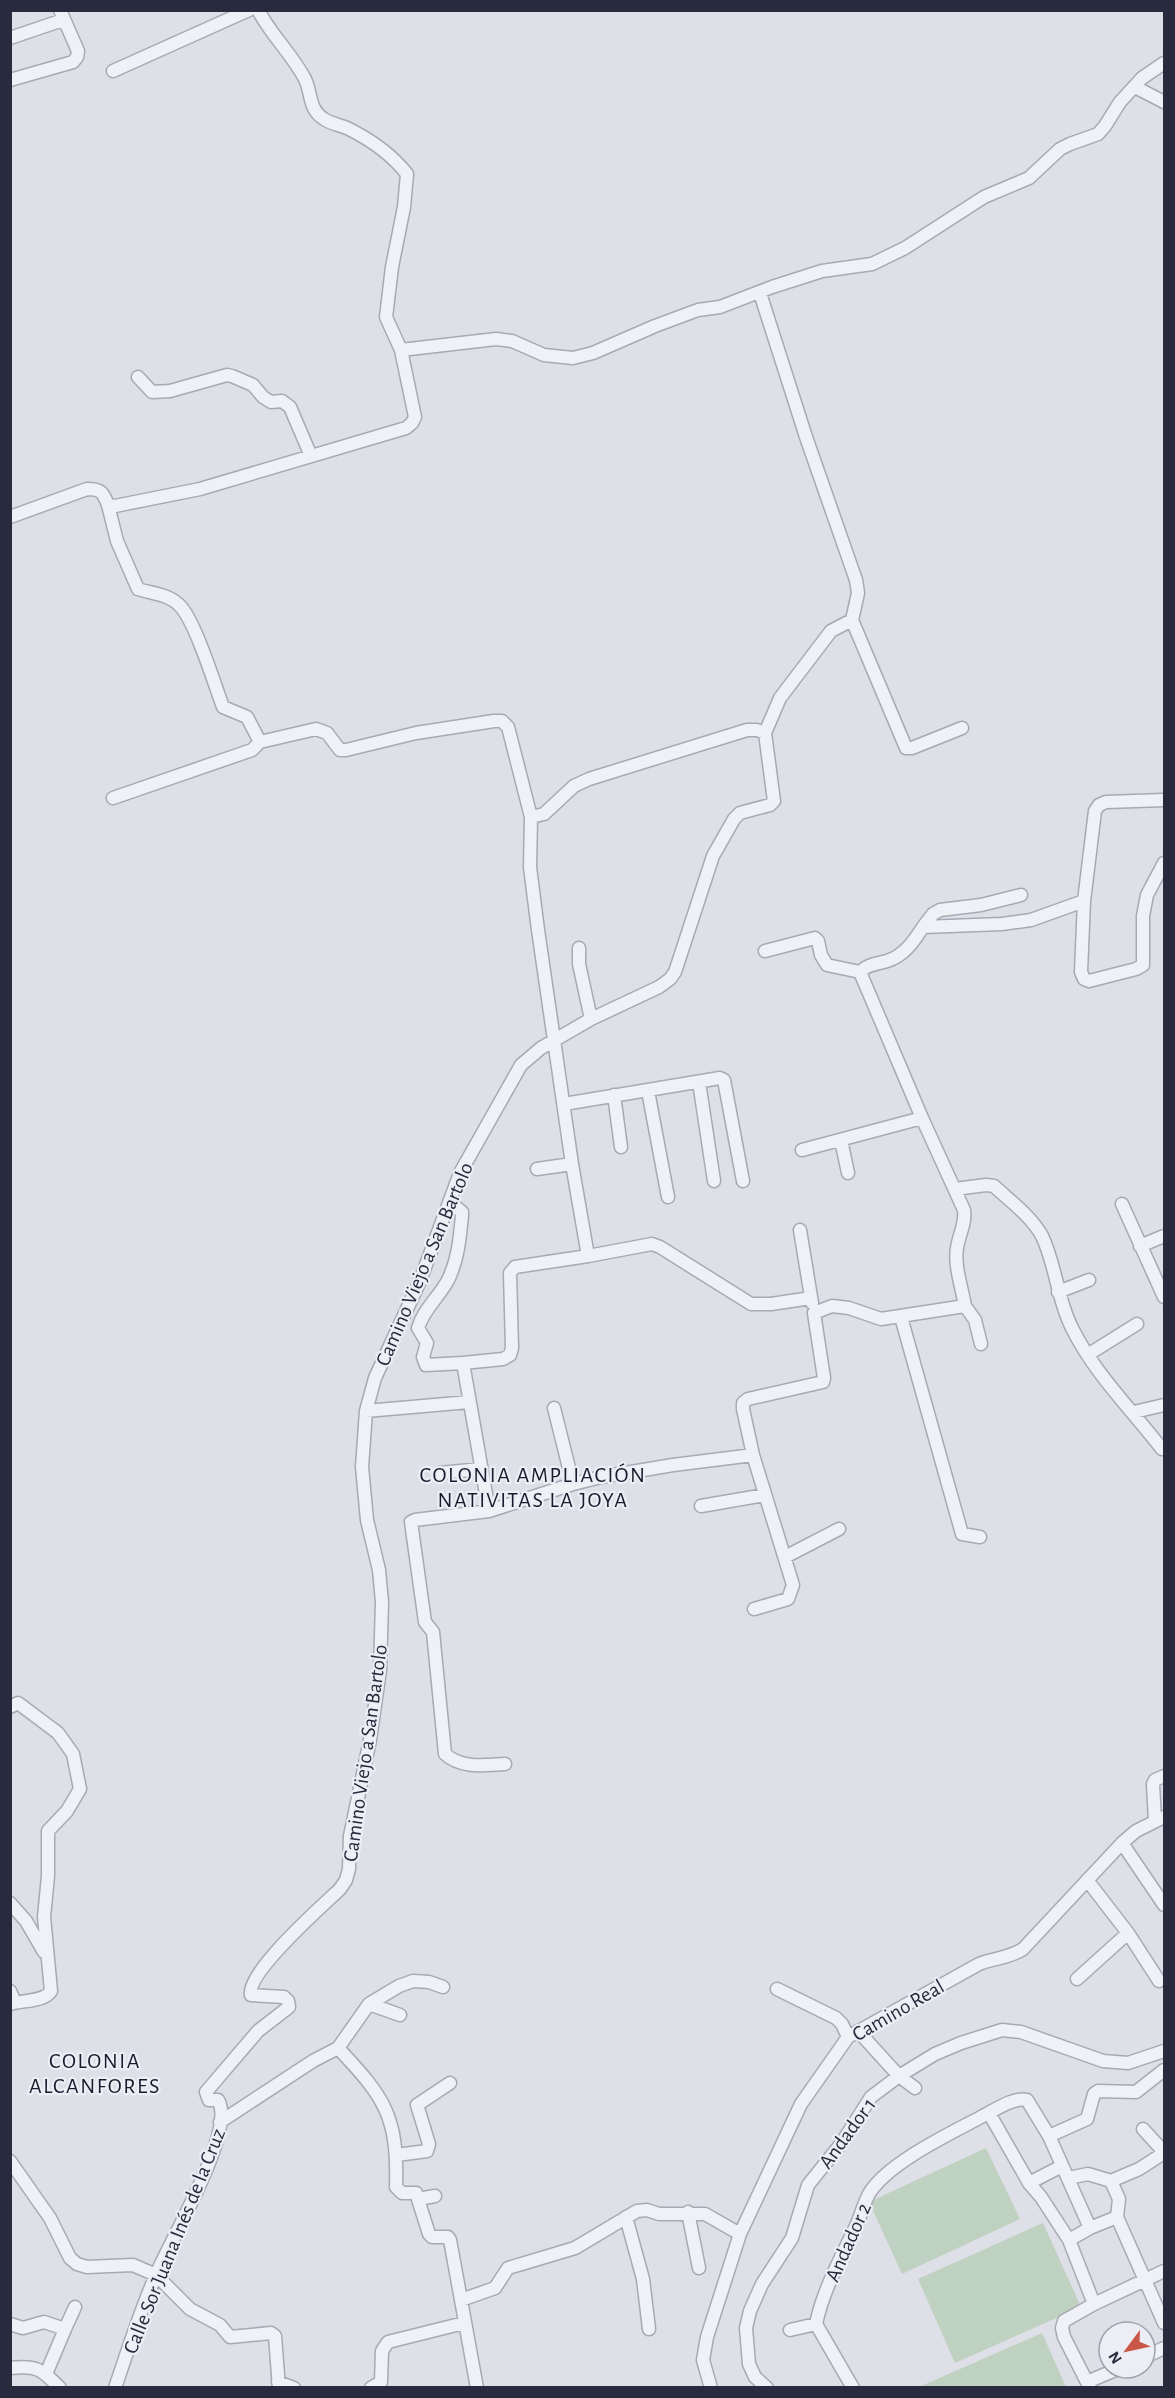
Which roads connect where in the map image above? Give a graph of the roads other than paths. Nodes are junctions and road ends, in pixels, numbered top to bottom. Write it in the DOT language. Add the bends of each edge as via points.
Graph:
graph roads {
  1 [pos="249,10"];
  2 [pos="258,10"];
  3 [pos="62,15"];
  4 [pos="10,38"];
  5 [pos="1164,63"];
  6 [pos="112,71"];
  7 [pos="10,80"];
  8 [pos="1135,87"];
  9 [pos="1164,102"];
  10 [pos="760,293"];
  11 [pos="402,350"];
  12 [pos="138,377"];
  13 [pos="311,456"];
  14 [pos="108,505"];
  15 [pos="10,517"];
  16 [pos="852,620"];
  17 [pos="962,728"];
  18 [pos="765,733"];
  19 [pos="260,742"];
  20 [pos="113,798"];
  21 [pos="1164,800"];
  22 [pos="531,817"];
  23 [pos="1164,863"];
  24 [pos="1022,895"];
  25 [pos="1084,901"];
  26 [pos="922,927"];
  27 [pos="579,948"];
  28 [pos="765,951"];
  29 [pos="860,972"];
  30 [pos="591,1019"];
  31 [pos="553,1042"];
  32 [pos="699,1083"];
  33 [pos="648,1091"];
  34 [pos="614,1095"];
  35 [pos="564,1104"];
  36 [pos="922,1118"];
  37 [pos="841,1140"];
  38 [pos="621,1147"];
  39 [pos="802,1150"];
  40 [pos="572,1164"];
  41 [pos="537,1169"];
  42 [pos="848,1173"];
  43 [pos="714,1181"];
  44 [pos="742,1181"];
  45 [pos="955,1189"];
  46 [pos="668,1197"];
  47 [pos="450,1202"];
  48 [pos="1122,1204"];
  49 [pos="800,1230"];
  50 [pos="1164,1236"];
  51 [pos="1140,1246"];
  52 [pos="588,1256"];
  53 [pos="1089,1280"];
  54 [pos="1058,1292"];
  55 [pos="1164,1297"];
  56 [pos="812,1298"];
  57 [pos="965,1306"];
  58 [pos="814,1313"];
  59 [pos="901,1317"];
  60 [pos="1137,1324"];
  61 [pos="981,1344"];
  62 [pos="1089,1354"];
  63 [pos="463,1363"];
  64 [pos="469,1402"];
  65 [pos="1164,1405"];
  66 [pos="554,1408"];
  67 [pos="366,1411"];
  68 [pos="1134,1412"];
  69 [pos="1162,1449"];
  70 [pos="753,1455"];
  71 [pos="480,1469"];
  72 [pos="440,1473"];
  73 [pos="573,1484"];
  74 [pos="765,1495"];
  75 [pos="701,1506"];
  76 [pos="489,1511"];
  77 [pos="838,1529"];
  78 [pos="980,1537"];
  79 [pos="785,1557"];
  80 [pos="754,1609"];
  81 [pos="10,1707"];
  82 [pos="505,1764"];
  83 [pos="1164,1776"];
  84 [pos="1160,1819"];
  85 [pos="1122,1843"];
  86 [pos="1087,1881"];
  87 [pos="10,1903"];
  88 [pos="1164,1905"];
  89 [pos="1128,1933"];
  90 [pos="46,1956"];
  91 [pos="1077,1979"];
  92 [pos="1159,1981"];
  93 [pos="443,1987"];
  94 [pos="777,1989"];
  95 [pos="12,1999"];
  96 [pos="369,2004"];
  97 [pos="400,2015"];
  98 [pos="853,2034"];
  99 [pos="338,2048"];
  100 [pos="1164,2051"];
  101 [pos="1164,2070"];
  102 [pos="899,2076"];
  103 [pos="450,2083"];
  104 [pos="915,2088"];
  105 [pos="989,2113"];
  106 [pos="220,2122"];
  107 [pos="1143,2128"];
  108 [pos="1049,2136"];
  109 [pos="1164,2152"];
  110 [pos="397,2155"];
  111 [pos="10,2161"];
  112 [pos="1062,2166"];
  113 [pos="1068,2178"];
  114 [pos="1111,2181"];
  115 [pos="1029,2183"];
  116 [pos="435,2196"];
  117 [pos="418,2199"];
  118 [pos="688,2212"];
  119 [pos="626,2217"];
  120 [pos="1117,2217"];
  121 [pos="1090,2228"];
  122 [pos="740,2234"];
  123 [pos="1069,2240"];
  124 [pos="699,2268"];
  125 [pos="1164,2271"];
  126 [pos="156,2275"];
  127 [pos="1144,2280"];
  128 [pos="461,2300"];
  129 [pos="1094,2304"];
  130 [pos="75,2307"];
  131 [pos="464,2323"];
  132 [pos="1164,2323"];
  133 [pos="10,2324"];
  134 [pos="816,2324"];
  135 [pos="65,2329"];
  136 [pos="649,2329"];
  137 [pos="790,2330"];
  138 [pos="10,2368"];
  139 [pos="46,2374"];
  140 [pos="279,2385"];
  141 [pos="1088,2385"];
  142 [pos="60,2388"];
  143 [pos="115,2388"];
  144 [pos="294,2388"];
  145 [pos="371,2388"];
  146 [pos="477,2388"];
  147 [pos="711,2388"];
  148 [pos="768,2388"];
  149 [pos="853,2388"];
  1 -- 6 [label="street"];
  2 -- 11 [label="street" via="296,62 316,112 374,144 394,158 407,174 386,317"];
  3 -- 4 [label="street"];
  3 -- 7 [label="street" via="77,57 73,62"];
  5 -- 8 [label="street"];
  8 -- 9 [label="street"];
  8 -- 10 [label="street" via="1098,134 1060,149 1029,178 984,197 905,248 872,264 822,271"];
  10 -- 11 [label="street" via="698,310 573,358 544,355 512,341 496,339"];
  10 -- 16 [label="street" via="856,580 858,593"];
  11 -- 13 [label="street" via="415,417 412,423"];
  12 -- 13 [label="street" via="152,392 192,387 227,375 253,385 271,402 282,401 290,407"];
  13 -- 14 [label="street" via="200,489"];
  14 -- 15 [label="street" via="99,489 87,489"];
  14 -- 19 [label="street" via="117,541 138,589 164,595 181,606 223,707 247,717"];
  16 -- 17 [label="street" via="906,748"];
  16 -- 18 [label="street" via="831,631 780,698"];
  18 -- 22 [label="street" via="747,730 589,779 574,786 544,814"];
  18 -- 30 [label="street, Camino Viejo a San Bartolo" via="774,801 740,813 720,841 675,972 659,987"];
  19 -- 20 [label="street" via="252,750"];
  19 -- 22 [label="street" via="316,729 327,733 340,750 346,750 416,733 502,722 508,727"];
  21 -- 25 [label="street" via="1099,805 1095,811"];
  22 -- 31 [label="street" via="530,867"];
  23 -- 25 [label="street" via="1147,896 1143,965 1136,969 1084,979"];
  24 -- 26 [label="street" via="940,910"];
  25 -- 26 [label="street" via="1031,920"];
  26 -- 29 [label="street" via="901,954"];
  27 -- 30 [label="street"];
  28 -- 29 [label="street" via="815,938 827,965"];
  29 -- 36 [label="street"];
  30 -- 31 [label="street, Camino Viejo a San Bartolo"];
  31 -- 35 [label="street"];
  31 -- 47 [label="street, Camino Viejo a San Bartolo" via="529,1056 514,1075 460,1173"];
  32 -- 33 [label="street"];
  32 -- 43 [label="street"];
  32 -- 44 [label="street" via="724,1080"];
  33 -- 34 [label="street"];
  33 -- 46 [label="street"];
  34 -- 35 [label="street"];
  34 -- 38 [label="street"];
  35 -- 40 [label="street"];
  36 -- 37 [label="street"];
  36 -- 45 [label="street"];
  37 -- 39 [label="street"];
  37 -- 42 [label="street"];
  40 -- 41 [label="street"];
  40 -- 52 [label="street"];
  45 -- 54 [label="street" via="994,1186 1029,1218 1047,1248"];
  45 -- 57 [label="street" via="965,1219 957,1248"];
  47 -- 63 [label="street" via="462,1212 455,1260 418,1328 427,1342 423,1357 426,1365"];
  47 -- 67 [label="street, Camino Viejo a San Bartolo" via="420,1281 375,1378"];
  48 -- 51 [label="street"];
  49 -- 56 [label="street"];
  50 -- 51 [label="street"];
  51 -- 55 [label="street"];
  52 -- 56 [label="street" via="652,1244 751,1304"];
  52 -- 63 [label="street" via="515,1267 510,1273 510,1355"];
  53 -- 54 [label="street"];
  54 -- 62 [label="street" via="1072,1329"];
  56 -- 58 [label="street"];
  57 -- 59 [label="street"];
  57 -- 61 [label="street" via="975,1320"];
  58 -- 59 [label="street" via="832,1306 862,1311 875,1318"];
  58 -- 70 [label="street" via="823,1382 744,1403"];
  59 -- 78 [label="street" via="962,1534"];
  60 -- 62 [label="street"];
  62 -- 68 [label="street" via="1120,1399"];
  63 -- 64 [label="street"];
  64 -- 67 [label="street"];
  64 -- 71 [label="street"];
  65 -- 68 [label="street"];
  66 -- 73 [label="street"];
  67 -- 106 [label="street, Camino Viejo a San Bartolo" via="362,1467 367,1520 379,1570 382,1636 370,1740 350,1836 350,1869 340,1889 283,1945 251,1985 251,1995 284,1997 289,2007 258,2031 206,2092 209,2100 220,2102"];
  68 -- 69 [label="street"];
  70 -- 73 [label="street"];
  70 -- 74 [label="street"];
  71 -- 72 [label="street"];
  71 -- 76 [label="street"];
  73 -- 76 [label="street"];
  74 -- 75 [label="street"];
  74 -- 79 [label="street"];
  76 -- 82 [label="street" via="415,1520 411,1526 425,1622 433,1632 445,1754 466,1765"];
  77 -- 79 [label="street"];
  79 -- 80 [label="street" via="793,1585 788,1599"];
  81 -- 90 [label="street" via="18,1703 58,1733 73,1754 80,1789 48,1831"];
  83 -- 84 [label="street" via="1153,1784"];
  84 -- 85 [label="street, Camino Real"];
  85 -- 86 [label="street, Camino Real"];
  85 -- 88 [label="street"];
  86 -- 89 [label="street"];
  86 -- 98 [label="street, Camino Real" via="1014,1956 980,1964"];
  87 -- 90 [label="street" via="26,1921"];
  89 -- 91 [label="street"];
  89 -- 92 [label="street"];
  90 -- 95 [label="street" via="51,1990 48,1996"];
  93 -- 96 [label="street" via="412,1981"];
  94 -- 98 [label="street" via="836,2018"];
  96 -- 97 [label="street"];
  96 -- 99 [label="street"];
  98 -- 102 [label="street"];
  98 -- 122 [label="street, Camino Real" via="801,2104"];
  99 -- 106 [label="street, Calle Sor Juana Inés de la Cruz"];
  99 -- 110 [label="street" via="382,2099"];
  100 -- 102 [label="street, Andador 1" via="1128,2063 1103,2061 1021,2032 1002,2030 935,2054"];
  101 -- 108 [label="street" via="1136,2092 1098,2091 1087,2119"];
  102 -- 104 [label="street"];
  102 -- 148 [label="street, Andador 1" via="871,2097 808,2185 792,2238 762,2284 750,2311 746,2328 749,2364 755,2378"];
  103 -- 110 [label="street" via="417,2104 429,2144 427,2151"];
  105 -- 108 [label="street, Andador 2" via="1019,2099 1027,2100"];
  105 -- 115 [label="street"];
  105 -- 134 [label="street, Andador 2" via="922,2150 870,2192 837,2264"];
  106 -- 126 [label="street, Calle Sor Juana Inés de la Cruz" via="206,2171"];
  107 -- 109 [label="street"];
  108 -- 112 [label="street"];
  109 -- 114 [label="street"];
  110 -- 117 [label="street" via="396,2187 402,2193 416,2193"];
  111 -- 126 [label="street" via="45,2210 76,2264 133,2265"];
  112 -- 113 [label="street"];
  112 -- 115 [label="street"];
  113 -- 114 [label="street" via="1088,2174"];
  113 -- 121 [label="street"];
  114 -- 120 [label="street" via="1119,2199"];
  115 -- 123 [label="street"];
  116 -- 117 [label="street"];
  117 -- 128 [label="street" via="429,2234 450,2240"];
  118 -- 119 [label="street" via="659,2214 647,2210"];
  118 -- 122 [label="street" via="705,2214"];
  118 -- 124 [label="street"];
  119 -- 128 [label="street" via="575,2248 508,2268 495,2288"];
  119 -- 136 [label="street" via="643,2280"];
  120 -- 121 [label="street"];
  120 -- 127 [label="street"];
  121 -- 123 [label="street"];
  122 -- 147 [label="street, Camino Real" via="707,2337 703,2360"];
  123 -- 129 [label="street"];
  125 -- 127 [label="street"];
  126 -- 140 [label="street" via="190,2309 220,2325 230,2337 271,2333 275,2336"];
  126 -- 143 [label="street, Calle Sor Juana Inés de la Cruz"];
  127 -- 129 [label="street"];
  127 -- 132 [label="street"];
  128 -- 131 [label="street"];
  129 -- 141 [label="street" via="1064,2321 1062,2328"];
  130 -- 135 [label="street"];
  131 -- 145 [label="street" via="388,2342 382,2351 381,2382"];
  131 -- 146 [label="street"];
  133 -- 135 [label="street" via="23,2328 44,2322"];
  134 -- 137 [label="street"];
  134 -- 149 [label="street"];
  135 -- 139 [label="street"];
  138 -- 139 [label="street" via="28,2366"];
  139 -- 142 [label="street"];
  140 -- 144 [label="street"];
}
